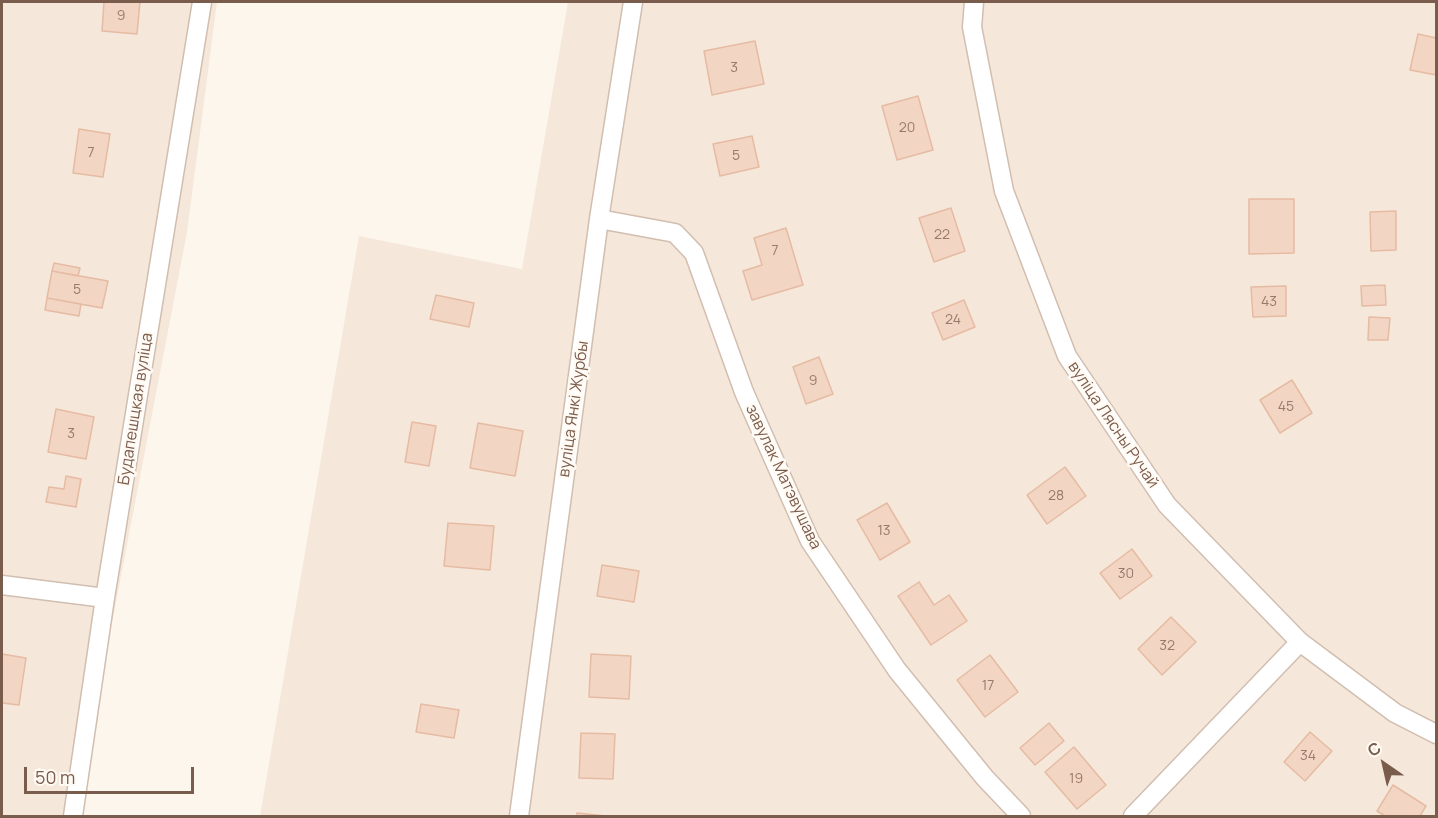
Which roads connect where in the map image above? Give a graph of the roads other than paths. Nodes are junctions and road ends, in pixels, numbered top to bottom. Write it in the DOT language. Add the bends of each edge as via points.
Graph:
graph roads {
  1 [pos="202,2"];
  2 [pos="633,2"];
  3 [pos="974,2"];
  4 [pos="599,219"];
  5 [pos="2,585"];
  6 [pos="105,598"];
  7 [pos="1300,642"];
  8 [pos="1437,734"];
  9 [pos="73,816"];
  10 [pos="519,816"];
  11 [pos="1021,816"];
  12 [pos="1132,816"];
  1 -- 6 [label="street, Будапешцкая вуліца"];
  2 -- 4 [label="street, вуліца Янкі Журбы"];
  3 -- 7 [label="street, вуліца Лясны Ручай" via="972,27 1004,191 1066,356 1167,505"];
  4 -- 10 [label="street, вуліца Янкі Журбы"];
  4 -- 11 [label="street, завулак Матэвушава" via="675,233 694,253 744,392 810,541 897,670"];
  5 -- 6 [label="street"];
  6 -- 9 [label="street, Будапешцкая вуліца"];
  7 -- 8 [label="street, вуліца Лясны Ручай" via="1395,713"];
  7 -- 12 [label="street"];
}
